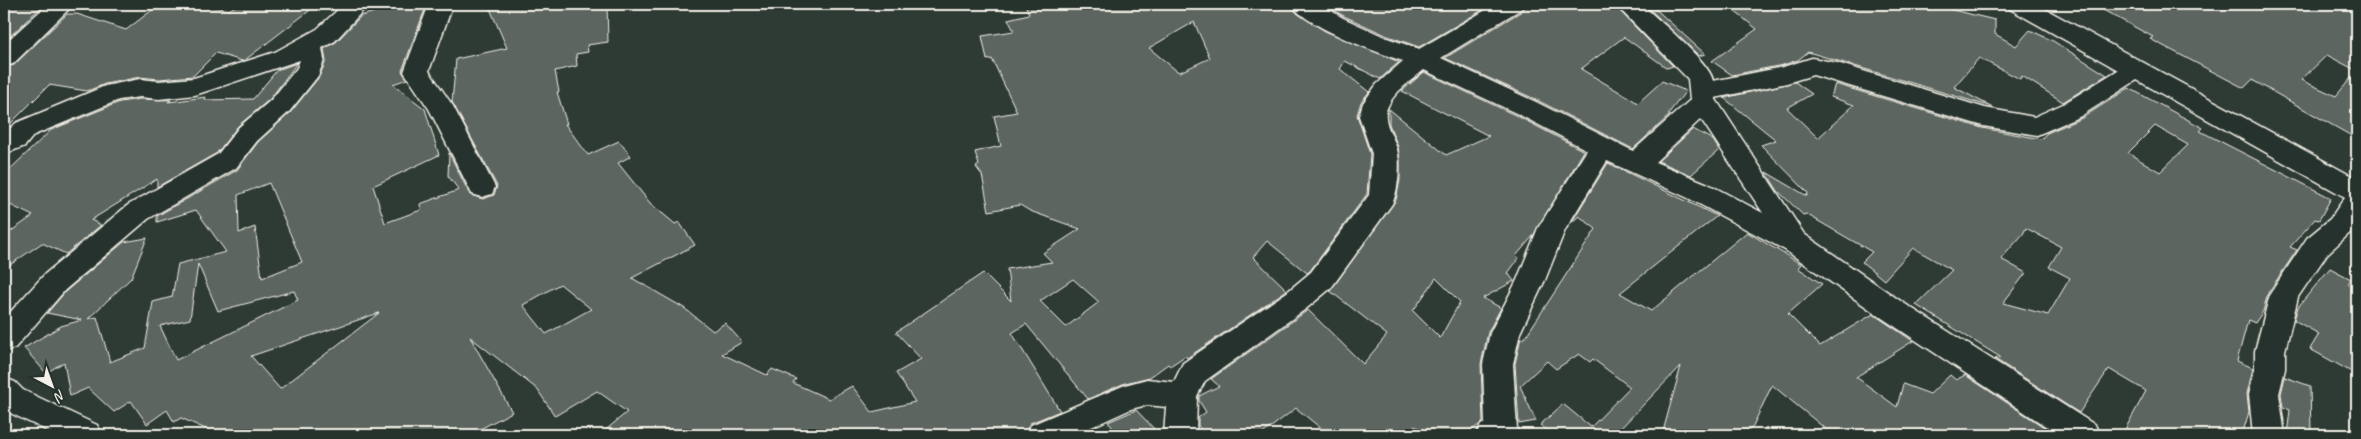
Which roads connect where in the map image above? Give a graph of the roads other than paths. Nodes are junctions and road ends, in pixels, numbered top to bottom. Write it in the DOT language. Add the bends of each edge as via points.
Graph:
graph roads {
  1 [pos="62,4"];
  2 [pos="357,4"];
  3 [pos="441,4"];
  4 [pos="1303,4"];
  5 [pos="1513,4"];
  6 [pos="1627,4"];
  7 [pos="2018,4"];
  8 [pos="2054,6"];
  9 [pos="309,45"];
  10 [pos="4,58"];
  11 [pos="1421,59"];
  12 [pos="2136,69"];
  13 [pos="1702,97"];
  14 [pos="4,145"];
  15 [pos="1602,147"];
  16 [pos="1635,164"];
  17 [pos="2357,176"];
  18 [pos="482,187"];
  19 [pos="2357,191"];
  20 [pos="2357,201"];
  21 [pos="1795,242"];
  22 [pos="4,339"];
  23 [pos="4,391"];
  24 [pos="1182,396"];
  25 [pos="2072,432"];
  26 [pos="1500,434"];
  27 [pos="86,435"];
  28 [pos="1042,435"];
  29 [pos="1180,435"];
  30 [pos="2269,435"];
  1 -- 10 [label="street"];
  2 -- 9 [label="street" via="326,35"];
  3 -- 18 [label="street" via="416,72 440,106"];
  4 -- 11 [label="street" via="1335,24"];
  5 -- 11 [label="street"];
  6 -- 13 [label="street" via="1700,77"];
  7 -- 12 [label="street"];
  8 -- 17 [label="street"];
  9 -- 14 [label="street" via="284,58 195,86 114,92 25,129"];
  9 -- 22 [label="street" via="312,60 308,70 280,106 248,134 227,161 138,212 55,282"];
  11 -- 15 [label="street" via="1528,108"];
  11 -- 24 [label="street" via="1376,103 1372,116 1385,154 1382,197 1371,213 1321,280 1194,372"];
  12 -- 13 [label="street" via="2072,110 2037,126 1984,117 1812,66"];
  12 -- 19 [label="street"];
  13 -- 16 [label="street"];
  13 -- 21 [label="street"];
  15 -- 16 [label="street"];
  15 -- 26 [label="street" via="1552,228 1505,333 1498,364"];
  16 -- 21 [label="street" via="1698,191"];
  20 -- 30 [label="street" via="2340,226 2317,246 2284,294 2270,351 2264,394"];
  21 -- 25 [label="street"];
  23 -- 27 [label="street" via="12,399"];
  24 -- 28 [label="street" via="1147,392 1125,398"];
  24 -- 29 [label="street"];
}
